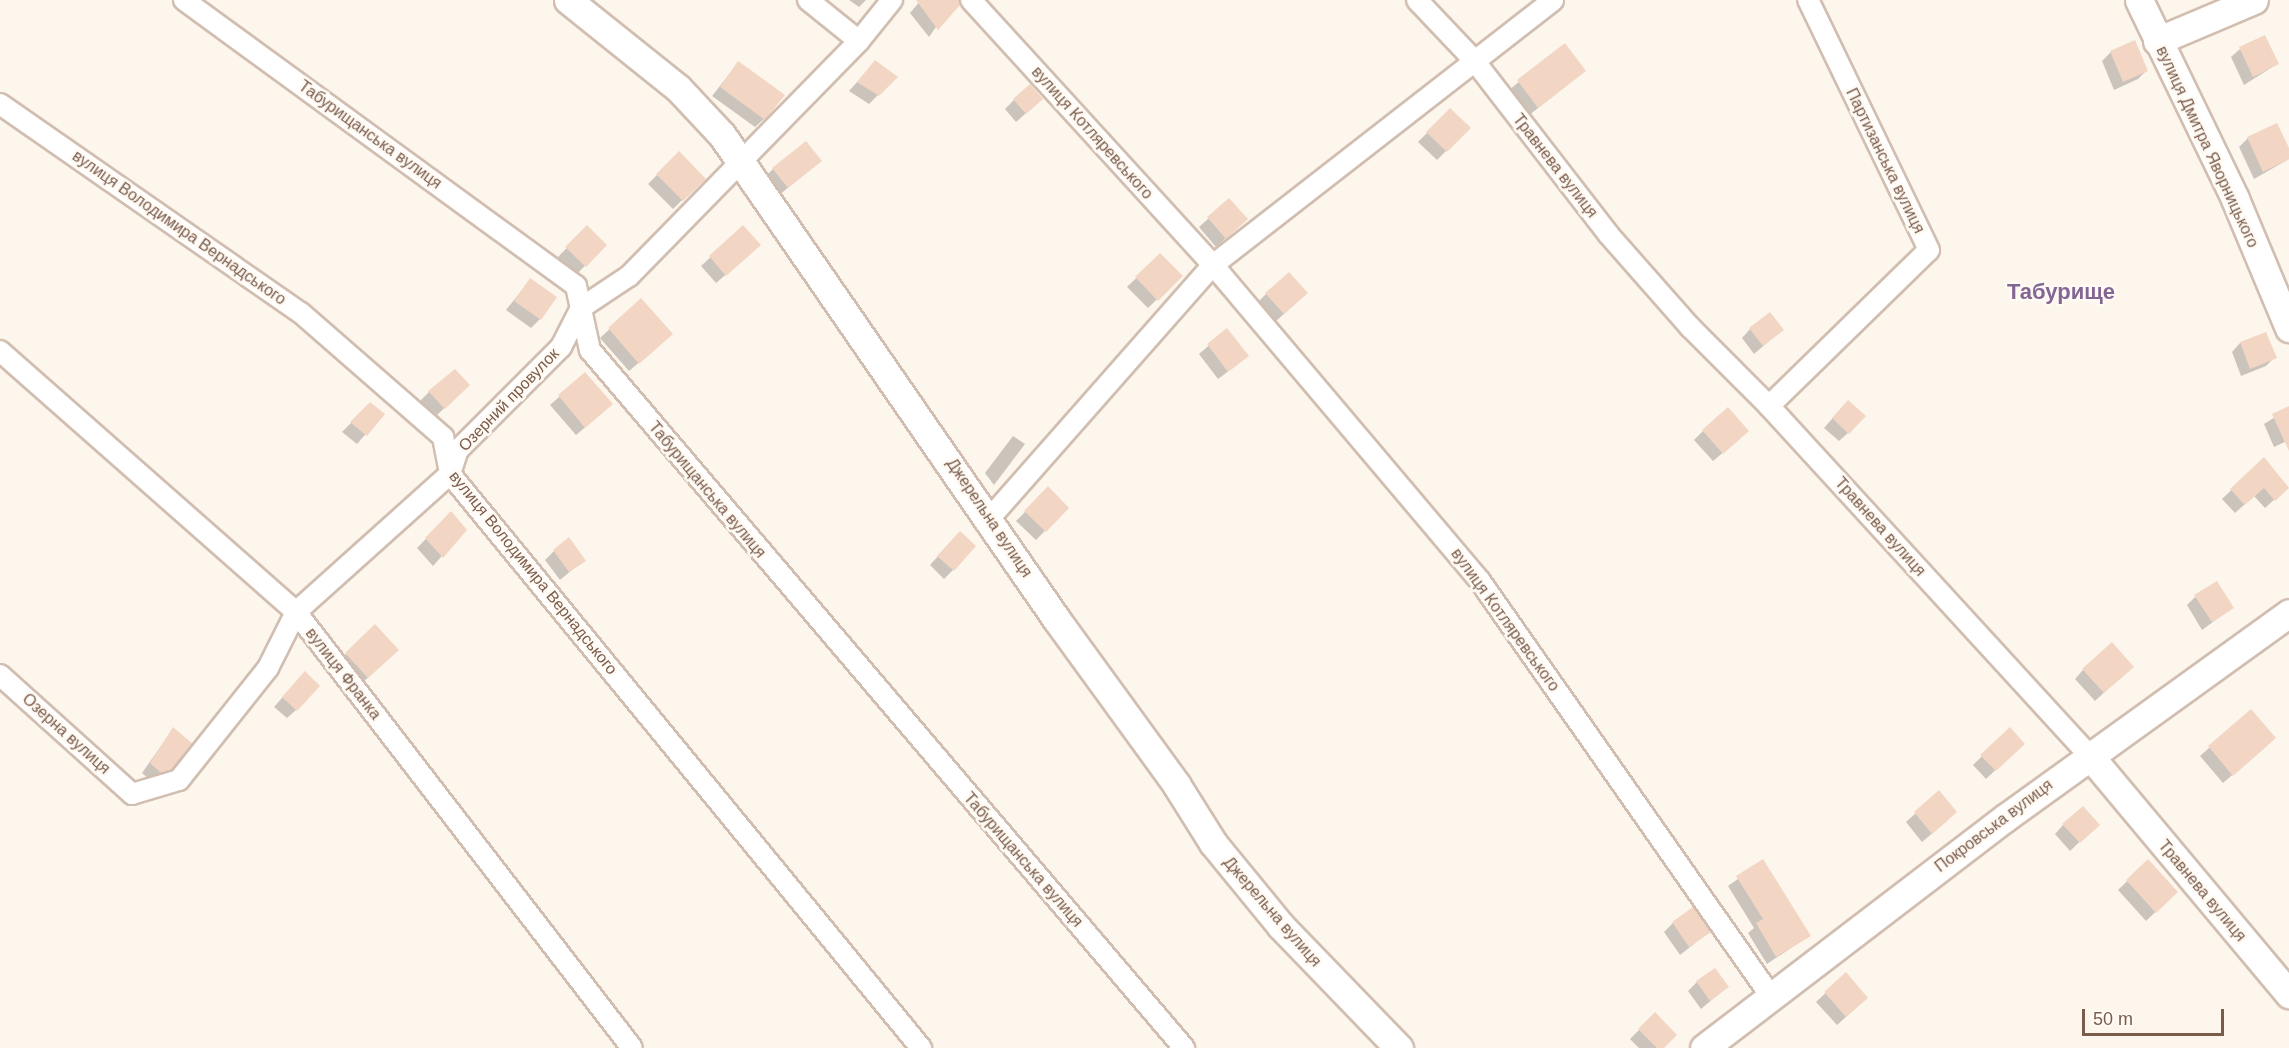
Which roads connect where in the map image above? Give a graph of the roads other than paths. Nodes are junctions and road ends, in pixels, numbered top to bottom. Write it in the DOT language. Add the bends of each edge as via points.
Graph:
graph roads {
  1 [pos="184,0"];
  2 [pos="568,0"];
  3 [pos="808,0"];
  4 [pos="892,0"];
  5 [pos="971,0"];
  6 [pos="1418,0"];
  7 [pos="1553,0"];
  8 [pos="1808,0"];
  9 [pos="2139,0"];
  10 [pos="2254,0"];
  11 [pos="859,41"];
  12 [pos="2157,41"];
  13 [pos="1473,59"];
  14 [pos="0,104"];
  15 [pos="738,164"];
  16 [pos="1213,266"];
  17 [pos="581,308"];
  18 [pos="2289,328"];
  19 [pos="0,351"];
  20 [pos="1769,406"];
  21 [pos="450,474"];
  22 [pos="989,519"];
  23 [pos="296,612"];
  24 [pos="2289,613"];
  25 [pos="0,675"];
  26 [pos="2089,755"];
  27 [pos="132,794"];
  28 [pos="2289,994"];
  29 [pos="1770,995"];
  30 [pos="632,1048"];
  31 [pos="921,1048"];
  32 [pos="1184,1048"];
  33 [pos="1399,1048"];
  34 [pos="1704,1048"];
  1 -- 17 [label="street, Табурищанська вулиця" via="576,286"];
  2 -- 15 [label="street, Джерельна вулиця" via="678,88 722,135"];
  3 -- 11 [label="street"];
  4 -- 11 [label="street, Озерний провулок"];
  5 -- 16 [label="street, вулиця Котляревського"];
  6 -- 13 [label="street, Травнева вулиця"];
  7 -- 13 [label="street"];
  8 -- 20 [label="street, Партизанська вулиця" via="1929,250"];
  9 -- 12 [label="street, вулиця Дмитра Яворницького"];
  10 -- 12 [label="street"];
  11 -- 15 [label="street, Озерний провулок"];
  12 -- 18 [label="street, вулиця Дмитра Яворницького" via="2235,199"];
  13 -- 16 [label="street"];
  13 -- 20 [label="street, Травнева вулиця" via="1609,235 1690,327"];
  14 -- 21 [label="street, вулиця Володимира Вернадського" via="301,312 443,437"];
  15 -- 17 [label="street, Озерний провулок" via="629,276"];
  15 -- 22 [label="street, Джерельна вулиця"];
  16 -- 22 [label="street"];
  16 -- 29 [label="street, вулиця Котляревського" via="1480,581"];
  17 -- 21 [label="street, Озерний провулок" via="561,347 459,450"];
  17 -- 32 [label="street, Табурищанська вулиця" via="590,350"];
  19 -- 23 [label="street, вулиця Франка"];
  20 -- 26 [label="street, Травнева вулиця"];
  21 -- 23 [label="street, Озерний провулок"];
  21 -- 31 [label="street, вулиця Володимира Вернадського"];
  22 -- 33 [label="street, Джерельна вулиця" via="1176,784 1213,843 1281,926"];
  23 -- 27 [label="street, Озерний провулок" via="268,668 180,780"];
  23 -- 30 [label="street, вулиця Франка"];
  24 -- 26 [label="street, Покровська вулиця"];
  25 -- 27 [label="street, Озерна вулиця"];
  26 -- 28 [label="street, Травнева вулиця"];
  26 -- 29 [label="street, Покровська вулиця"];
  29 -- 34 [label="street, Покровська вулиця"];
}
